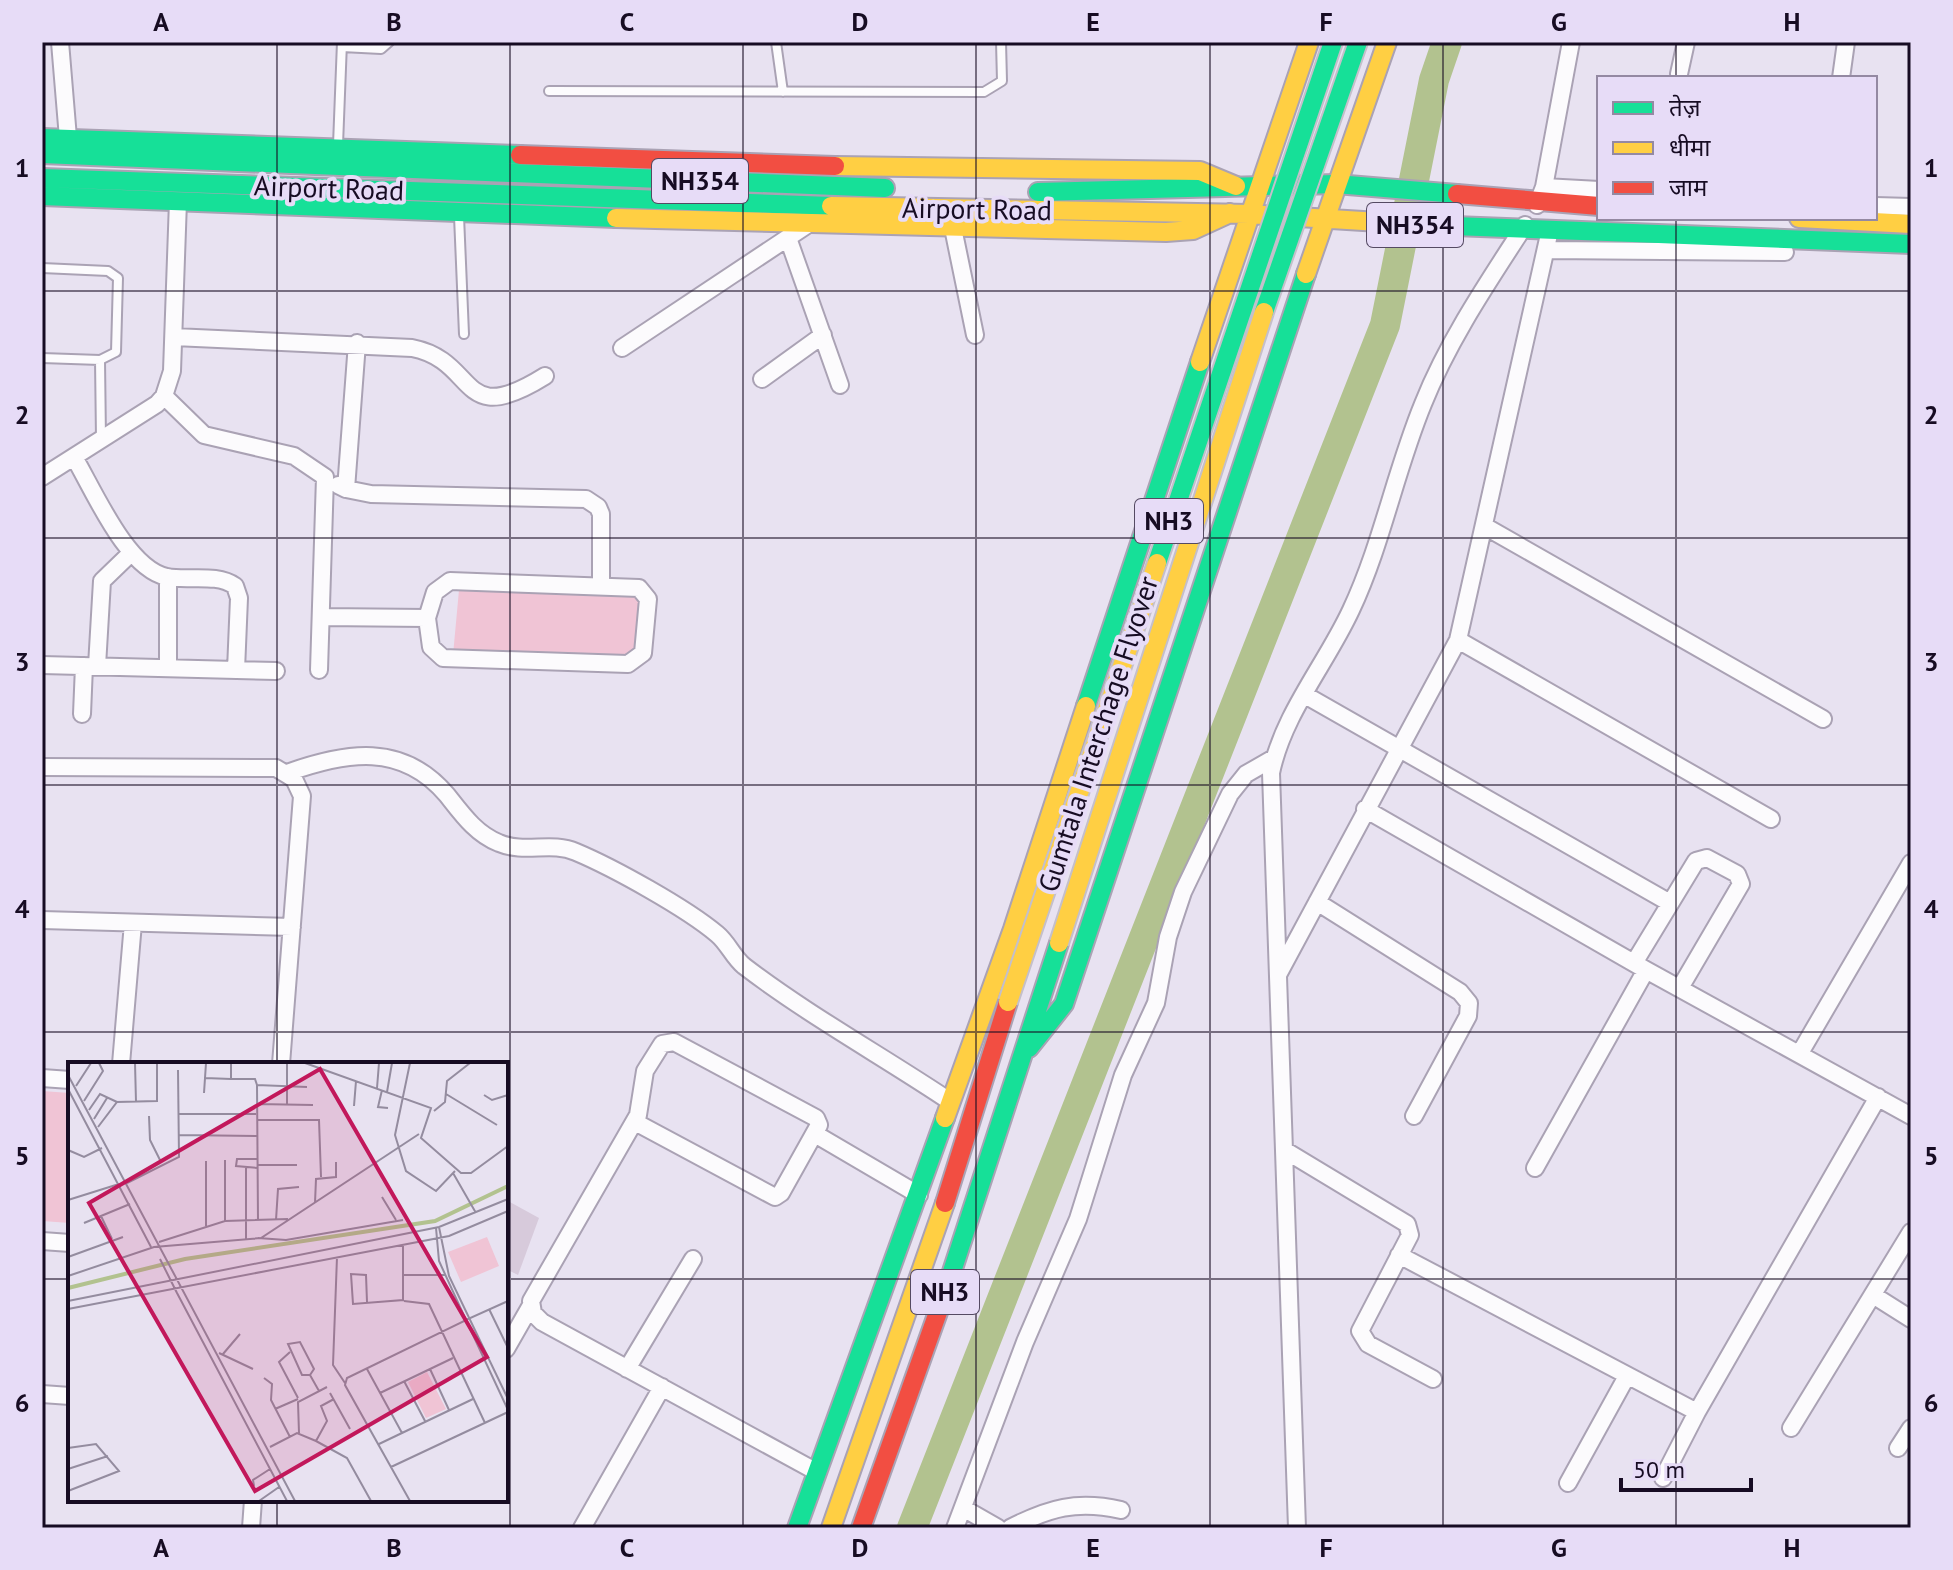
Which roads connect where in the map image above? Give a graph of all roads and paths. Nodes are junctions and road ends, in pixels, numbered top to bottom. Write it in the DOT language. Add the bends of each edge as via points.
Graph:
graph roads {
  1 [pos="60,42"];
  2 [pos="389,42"];
  3 [pos="776,42"];
  4 [pos="1001,42"];
  5 [pos="1309,42"];
  6 [pos="1333,42"];
  7 [pos="1358,42"];
  8 [pos="1387,42"];
  9 [pos="1571,42"];
  10 [pos="1686,42"];
  11 [pos="1846,42"];
  12 [pos="342,45"];
  13 [pos="1679,74"];
  14 [pos="1841,76"];
  15 [pos="549,91"];
  16 [pos="783,92"];
  17 [pos="42,138"];
  18 [pos="68,138"];
  19 [pos="338,148"];
  20 [pos="42,154"];
  21 [pos="42,178"];
  22 [pos="1336,184"];
  23 [pos="1258,185"];
  24 [pos="1236,186"];
  25 [pos="1597,190"];
  26 [pos="1542,194"];
  27 [pos="42,196"];
  28 [pos="178,201"];
  29 [pos="1597,206"];
  30 [pos="1877,206"];
  31 [pos="1911,207"];
  32 [pos="459,211"];
  33 [pos="1239,213"];
  34 [pos="1324,220"];
  35 [pos="1836,220"];
  36 [pos="1911,224"];
  37 [pos="807,225"];
  38 [pos="953,228"];
  39 [pos="1521,230"];
  40 [pos="1550,230"];
  41 [pos="788,238"];
  42 [pos="1911,244"];
  43 [pos="1547,250"];
  44 [pos="1911,254"];
  45 [pos="42,268"];
  46 [pos="464,334"];
  47 [pos="823,335"];
  48 [pos="975,335"];
  49 [pos="174,337"];
  50 [pos="357,343"];
  51 [pos="622,348"];
  52 [pos="42,358"];
  53 [pos="100,360"];
  54 [pos="545,376"];
  55 [pos="762,379"];
  56 [pos="840,385"];
  57 [pos="164,396"];
  58 [pos="101,440"];
  59 [pos="74,457"];
  60 [pos="42,477"];
  61 [pos="325,477"];
  62 [pos="346,489"];
  63 [pos="1486,527"];
  64 [pos="131,553"];
  65 [pos="168,577"];
  66 [pos="601,586"];
  67 [pos="321,617"];
  68 [pos="427,618"];
  69 [pos="1458,640"];
  70 [pos="42,665"];
  71 [pos="90,666"];
  72 [pos="168,668"];
  73 [pos="236,670"];
  74 [pos="319,670"];
  75 [pos="276,671"];
  76 [pos="1305,695"];
  77 [pos="82,714"];
  78 [pos="1823,719"];
  79 [pos="1399,748"];
  80 [pos="1274,758"];
  81 [pos="42,767"];
  82 [pos="287,773"];
  83 [pos="1365,809"];
  84 [pos="1771,819"];
  85 [pos="1911,863"];
  86 [pos="1317,902"];
  87 [pos="1670,903"];
  88 [pos="42,920"];
  89 [pos="133,923"];
  90 [pos="292,927"];
  91 [pos="1640,967"];
  92 [pos="1279,975"];
  93 [pos="1680,988"];
  94 [pos="1800,1053"];
  95 [pos="1024,1055"];
  96 [pos="967,1056"];
  97 [pos="121,1062"];
  98 [pos="281,1062"];
  99 [pos="988,1064"];
  100 [pos="42,1078"];
  101 [pos="68,1080"];
  102 [pos="1878,1097"];
  103 [pos="951,1102"];
  104 [pos="1414,1116"];
  105 [pos="1911,1116"];
  106 [pos="635,1122"];
  107 [pos="815,1134"];
  108 [pos="1286,1151"];
  109 [pos="1535,1168"];
  110 [pos="919,1195"];
  111 [pos="1911,1232"];
  112 [pos="42,1241"];
  113 [pos="68,1243"];
  114 [pos="1399,1255"];
  115 [pos="693,1259"];
  116 [pos="1873,1295"];
  117 [pos="530,1307"];
  118 [pos="1911,1319"];
  119 [pos="508,1346"];
  120 [pos="627,1369"];
  121 [pos="1627,1376"];
  122 [pos="1433,1379"];
  123 [pos="662,1387"];
  124 [pos="42,1394"];
  125 [pos="68,1396"];
  126 [pos="1697,1412"];
  127 [pos="1791,1428"];
  128 [pos="1911,1428"];
  129 [pos="1898,1448"];
  130 [pos="817,1472"];
  131 [pos="1663,1478"];
  132 [pos="1568,1483"];
  133 [pos="253,1502"];
  134 [pos="963,1508"];
  135 [pos="1121,1510"];
  136 [pos="251,1528"];
  137 [pos="582,1528"];
  138 [pos="797,1528"];
  139 [pos="831,1528"];
  140 [pos="861,1528"];
  141 [pos="955,1528"];
  142 [pos="998,1528"];
  143 [pos="1010,1528"];
  144 [pos="1297,1528"];
  1 -- 18 [label="street"];
  2 -- 12 [label="lane" via="381,49"];
  3 -- 16 [label="lane"];
  4 -- 16 [label="lane" via="1002,81 984,92"];
  5 -- 23 [label="main road"];
  6 -- 99 [label="main road, Gumtala Interchage Flyover / NH3, bridge"];
  7 -- 95 [label="main road, Gumtala Interchage Flyover / NH3, bridge" via="1290,233"];
  8 -- 22 [label="main road"];
  9 -- 26 [label="street"];
  10 -- 13 [label="street"];
  11 -- 14 [label="street"];
  12 -- 19 [label="lane"];
  15 -- 16 [label="lane"];
  17 -- 18 [label="main road"];
  18 -- 19 [label="main road"];
  19 -- 24 [label="main road" via="928,170 1200,171"];
  20 -- 24 [label="main road, Airport Road / NH354" via="1018,192"];
  21 -- 33 [label="main road, Airport Road / NH354" via="793,205"];
  22 -- 23 [label="main road, Airport Road / NH354"];
  22 -- 26 [label="main road, Airport Road / NH354" via="1485,198"];
  22 -- 34 [label="main road"];
  23 -- 24 [label="main road, Airport Road / NH354"];
  23 -- 33 [label="main road"];
  25 -- 26 [label="street"];
  26 -- 29 [label="main road, Airport Road / NH354"];
  26 -- 39 [label="street"];
  27 -- 28 [label="main road"];
  28 -- 32 [label="main road"];
  28 -- 49 [label="street"];
  30 -- 31 [label="street"];
  32 -- 37 [label="main road"];
  32 -- 46 [label="lane"];
  33 -- 34 [label="main road, Airport Road / NH354"];
  33 -- 38 [label="main road" via="1193,230"];
  33 -- 96 [label="main road" via="1013,929"];
  34 -- 39 [label="main road, Airport Road / NH354"];
  34 -- 95 [label="main road" via="1064,1004"];
  35 -- 36 [label="main road"];
  37 -- 38 [label="main road"];
  37 -- 41 [label="street"];
  38 -- 48 [label="street"];
  39 -- 40 [label="main road, Airport Road / NH354"];
  39 -- 76 [label="street" via="1433,382 1369,567"];
  40 -- 42 [label="main road, Airport Road / NH354"];
  40 -- 43 [label="street"];
  41 -- 47 [label="street"];
  41 -- 51 [label="street"];
  43 -- 44 [label="street"];
  43 -- 63 [label="street"];
  45 -- 53 [label="lane" via="108,271 118,278 116,352"];
  47 -- 55 [label="street"];
  47 -- 56 [label="street"];
  49 -- 50 [label="street"];
  49 -- 57 [label="street"];
  50 -- 54 [label="street" via="423,350 472,389 494,398 517,394"];
  50 -- 62 [label="street"];
  52 -- 53 [label="lane"];
  53 -- 58 [label="lane"];
  57 -- 58 [label="street"];
  57 -- 61 [label="street" via="204,435 294,456"];
  58 -- 59 [label="street"];
  59 -- 60 [label="street"];
  59 -- 64 [label="street"];
  61 -- 62 [label="street"];
  61 -- 67 [label="street"];
  62 -- 66 [label="street" via="586,499 601,514"];
  63 -- 69 [label="street"];
  63 -- 78 [label="street"];
  64 -- 65 [label="street" via="147,570"];
  64 -- 71 [label="street" via="102,581"];
  65 -- 72 [label="street"];
  65 -- 73 [label="street" via="224,581 238,590"];
  66 -- 68 [label="street" via="450,581 435,592"];
  66 -- 68 [label="street" via="639,588 648,596 643,653 633,663 443,658 431,647"];
  67 -- 68 [label="street"];
  67 -- 74 [label="street"];
  69 -- 79 [label="street"];
  69 -- 84 [label="street"];
  70 -- 71 [label="street"];
  71 -- 72 [label="street"];
  71 -- 77 [label="street"];
  72 -- 73 [label="street"];
  73 -- 75 [label="street"];
  76 -- 79 [label="street"];
  76 -- 80 [label="street"];
  79 -- 83 [label="street"];
  79 -- 87 [label="street"];
  80 -- 92 [label="street" via="1270,790"];
  80 -- 134 [label="street" via="1253,768 1230,794 1183,892 1156,1003 1123,1075 1078,1219"];
  81 -- 82 [label="street" via="276,768"];
  82 -- 90 [label="street" via="302,796"];
  82 -- 103 [label="street" via="355,757 414,765 481,833 512,848 561,846 615,871 714,931 744,966"];
  83 -- 86 [label="street"];
  83 -- 91 [label="street"];
  85 -- 94 [label="street"];
  86 -- 92 [label="street"];
  86 -- 104 [label="street" via="1460,992 1469,1003 1468,1016"];
  87 -- 91 [label="street"];
  87 -- 93 [label="street" via="1701,858 1741,880"];
  88 -- 89 [label="street"];
  89 -- 90 [label="street"];
  89 -- 97 [label="street"];
  90 -- 98 [label="street"];
  91 -- 93 [label="street"];
  91 -- 109 [label="street"];
  92 -- 108 [label="street"];
  93 -- 94 [label="street"];
  94 -- 102 [label="street"];
  95 -- 140 [label="main road, NH3"];
  96 -- 99 [label="main road"];
  96 -- 103 [label="main road"];
  99 -- 139 [label="main road, NH3"];
  100 -- 101 [label="street"];
  102 -- 105 [label="street"];
  102 -- 126 [label="street"];
  103 -- 110 [label="main road"];
  106 -- 107 [label="street" via="775,1197"];
  106 -- 107 [label="street" via="645,1071 659,1047 670,1041 816,1118"];
  106 -- 117 [label="street"];
  107 -- 110 [label="street"];
  108 -- 114 [label="street" via="1404,1220 1410,1235"];
  108 -- 144 [label="street"];
  110 -- 130 [label="main road"];
  111 -- 116 [label="street"];
  112 -- 113 [label="street"];
  114 -- 121 [label="street"];
  114 -- 122 [label="street" via="1360,1331 1368,1344"];
  115 -- 120 [label="street"];
  116 -- 118 [label="street"];
  116 -- 127 [label="street"];
  117 -- 119 [label="street"];
  117 -- 120 [label="street" via="542,1322"];
  120 -- 123 [label="street"];
  121 -- 126 [label="street"];
  121 -- 132 [label="street"];
  123 -- 130 [label="street"];
  123 -- 137 [label="street"];
  124 -- 125 [label="street"];
  126 -- 131 [label="street"];
  128 -- 129 [label="street"];
  130 -- 138 [label="main road"];
  133 -- 136 [label="street"];
  134 -- 141 [label="street"];
  134 -- 142 [label="street"];
  135 -- 143 [label="street" via="1085,1503 1060,1506"];
}
